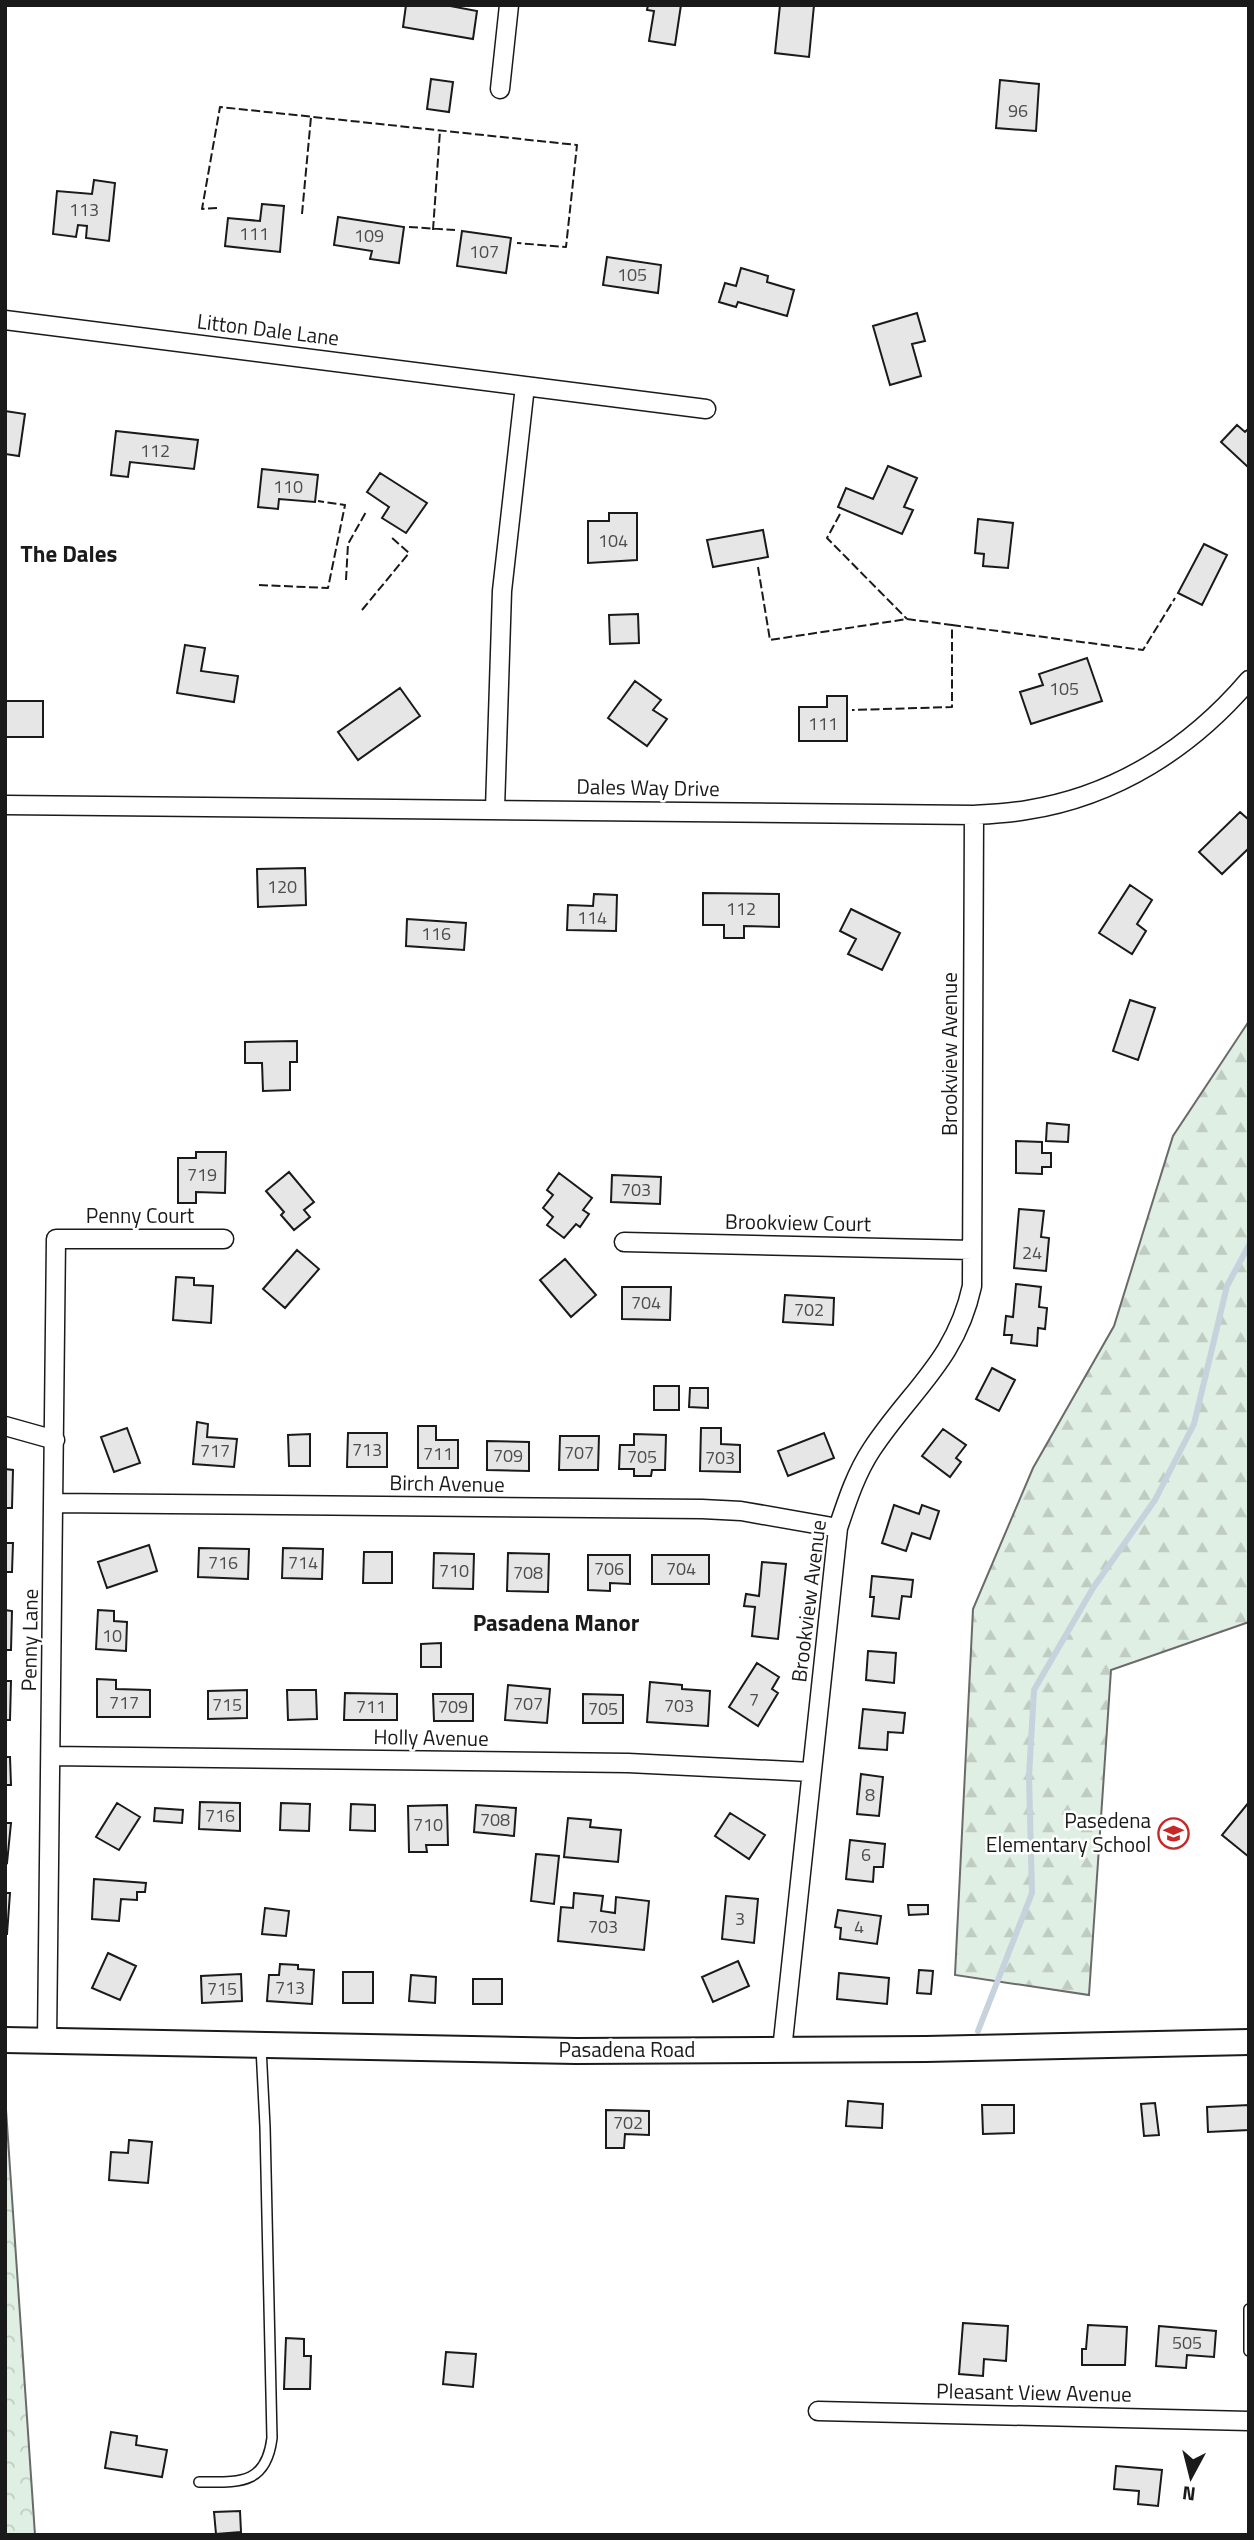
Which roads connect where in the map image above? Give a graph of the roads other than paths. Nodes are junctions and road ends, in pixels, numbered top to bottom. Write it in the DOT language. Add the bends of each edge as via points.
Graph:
graph roads {
  1 [pos="509,5"];
  2 [pos="500,89"];
  3 [pos="5,320"];
  4 [pos="525,386"];
  5 [pos="706,409"];
  6 [pos="1249,680"];
  7 [pos="5,805"];
  8 [pos="495,809"];
  9 [pos="974,815"];
  10 [pos="56,1238"];
  11 [pos="223,1239"];
  12 [pos="624,1242"];
  13 [pos="972,1250"];
  14 [pos="5,1426"];
  15 [pos="55,1440"];
  16 [pos="54,1503"];
  17 [pos="838,1528"];
  18 [pos="51,1756"];
  19 [pos="811,1772"];
  20 [pos="5,2040"];
  21 [pos="47,2041"];
  22 [pos="1249,2042"];
  23 [pos="261,2045"];
  24 [pos="782,2050"];
  25 [pos="1249,2309"];
  26 [pos="1249,2351"];
  27 [pos="818,2411"];
  28 [pos="1249,2421"];
  29 [pos="200,2482"];
  1 -- 2 [label="street"];
  3 -- 4 [label="street, Litton Dale Lane"];
  4 -- 5 [label="street, Litton Dale Lane"];
  4 -- 8 [label="street" via="502,591"];
  6 -- 9 [label="street, Dales Way Drive" via="1194,736 1135,775 1103,790 1027,810"];
  7 -- 8 [label="street, Dales Way Drive"];
  8 -- 9 [label="street, Dales Way Drive"];
  9 -- 13 [label="street, Brookview Avenue"];
  10 -- 11 [label="street, Penny Court"];
  10 -- 15 [label="street, Penny Lane"];
  12 -- 13 [label="street, Brookview Court"];
  13 -- 17 [label="street, Brookview Avenue" via="972,1286 948,1351 870,1451"];
  14 -- 15 [label="street"];
  15 -- 16 [label="street, Penny Lane"];
  16 -- 17 [label="street, Birch Avenue" via="702,1509"];
  16 -- 18 [label="street, Penny Lane"];
  17 -- 19 [label="street, Brookview Avenue"];
  18 -- 19 [label="street, Holly Avenue" via="628,1763"];
  18 -- 21 [label="street, Penny Lane"];
  19 -- 24 [label="street, Brookview Avenue"];
  20 -- 21 [label="main road, Pasadena Road"];
  21 -- 23 [label="main road, Pasadena Road"];
  22 -- 24 [label="main road, Pasadena Road"];
  23 -- 24 [label="main road, Pasadena Road"];
  23 -- 29 [label="lane" via="270,2455 253,2476 241,2482"];
  25 -- 26 [label="lane"];
  27 -- 28 [label="street, Pleasant View Avenue"];
}
